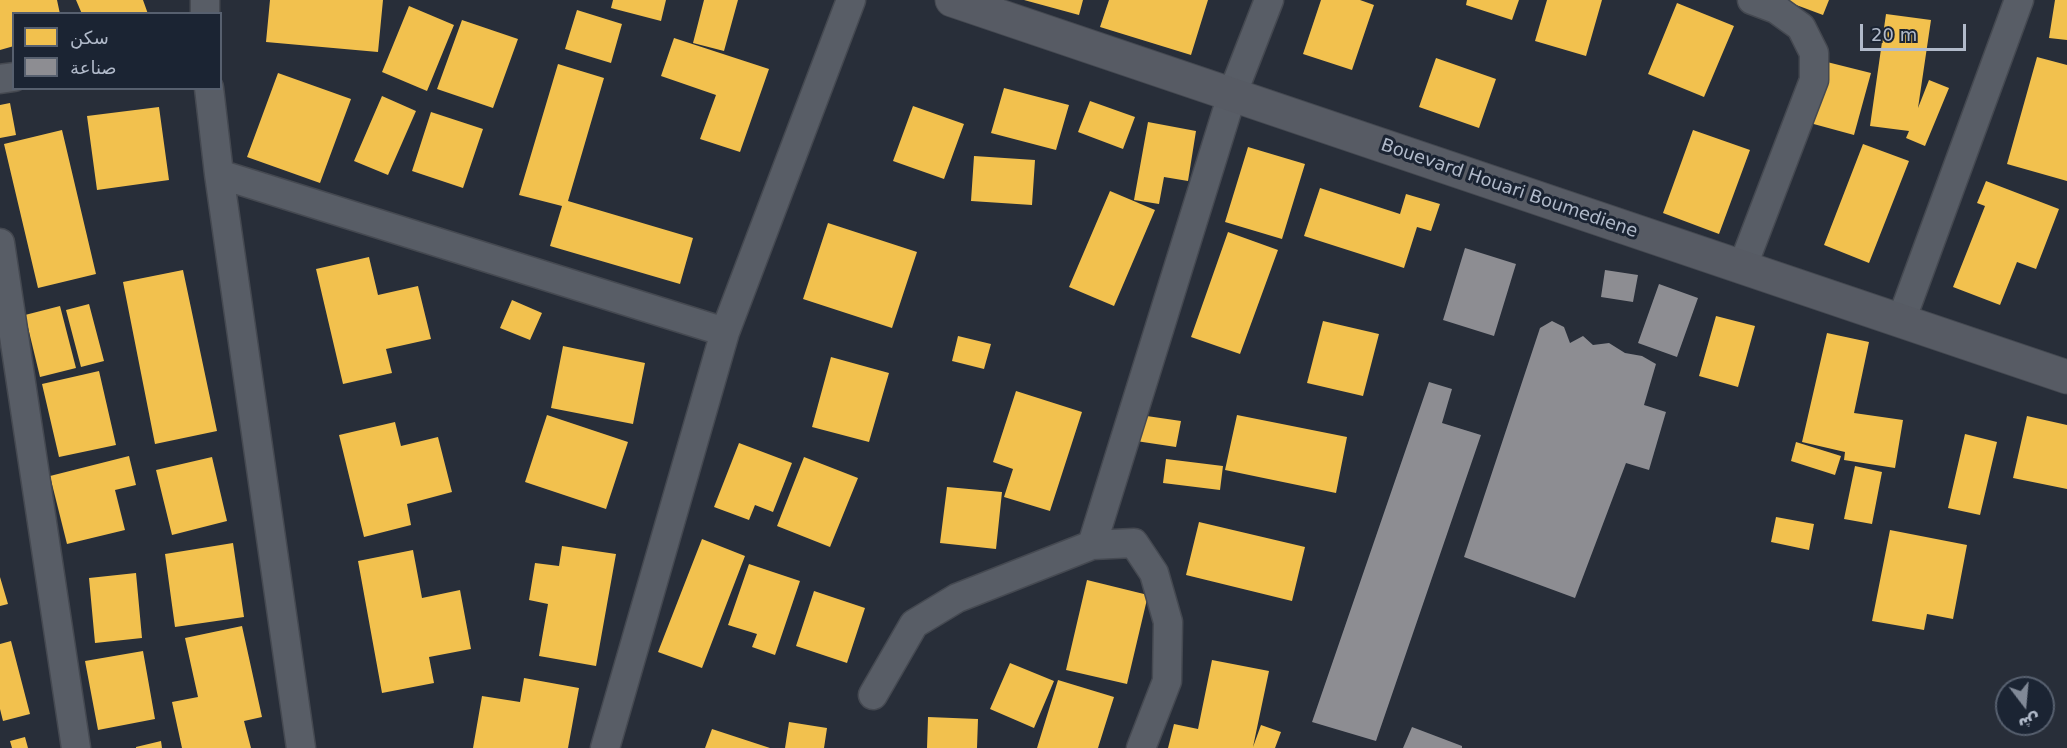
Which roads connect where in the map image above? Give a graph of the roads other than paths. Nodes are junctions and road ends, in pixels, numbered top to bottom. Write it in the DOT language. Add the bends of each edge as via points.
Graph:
graph roads {
  1 [pos="851,0"];
  2 [pos="952,0"];
  3 [pos="1269,0"];
  4 [pos="1752,0"];
  5 [pos="2019,0"];
  6 [pos="209,90"];
  7 [pos="1232,95"];
  8 [pos="219,174"];
  9 [pos="0,243"];
  10 [pos="1742,268"];
  11 [pos="1901,321"];
  12 [pos="726,332"];
  13 [pos="2067,377"];
  14 [pos="1092,545"];
  15 [pos="873,695"];
  16 [pos="76,748"];
  17 [pos="301,748"];
  18 [pos="605,748"];
  19 [pos="1141,748"];
  1 -- 12 [label="street"];
  2 -- 7 [label="street, Bouevard Houari Boumediene"];
  3 -- 7 [label="street"];
  4 -- 10 [label="street" via="1776,9 1801,27 1814,53 1814,80"];
  5 -- 11 [label="street"];
  6 -- 8 [label="street"];
  7 -- 10 [label="street, Bouevard Houari Boumediene"];
  7 -- 14 [label="street"];
  8 -- 12 [label="street"];
  8 -- 17 [label="street"];
  9 -- 16 [label="street"];
  10 -- 11 [label="street, Bouevard Houari Boumediene"];
  11 -- 13 [label="street, Bouevard Houari Boumediene"];
  12 -- 18 [label="street"];
  14 -- 15 [label="street" via="957,598 914,624"];
  14 -- 19 [label="street" via="1134,543 1154,573 1168,622 1167,681"];
}
